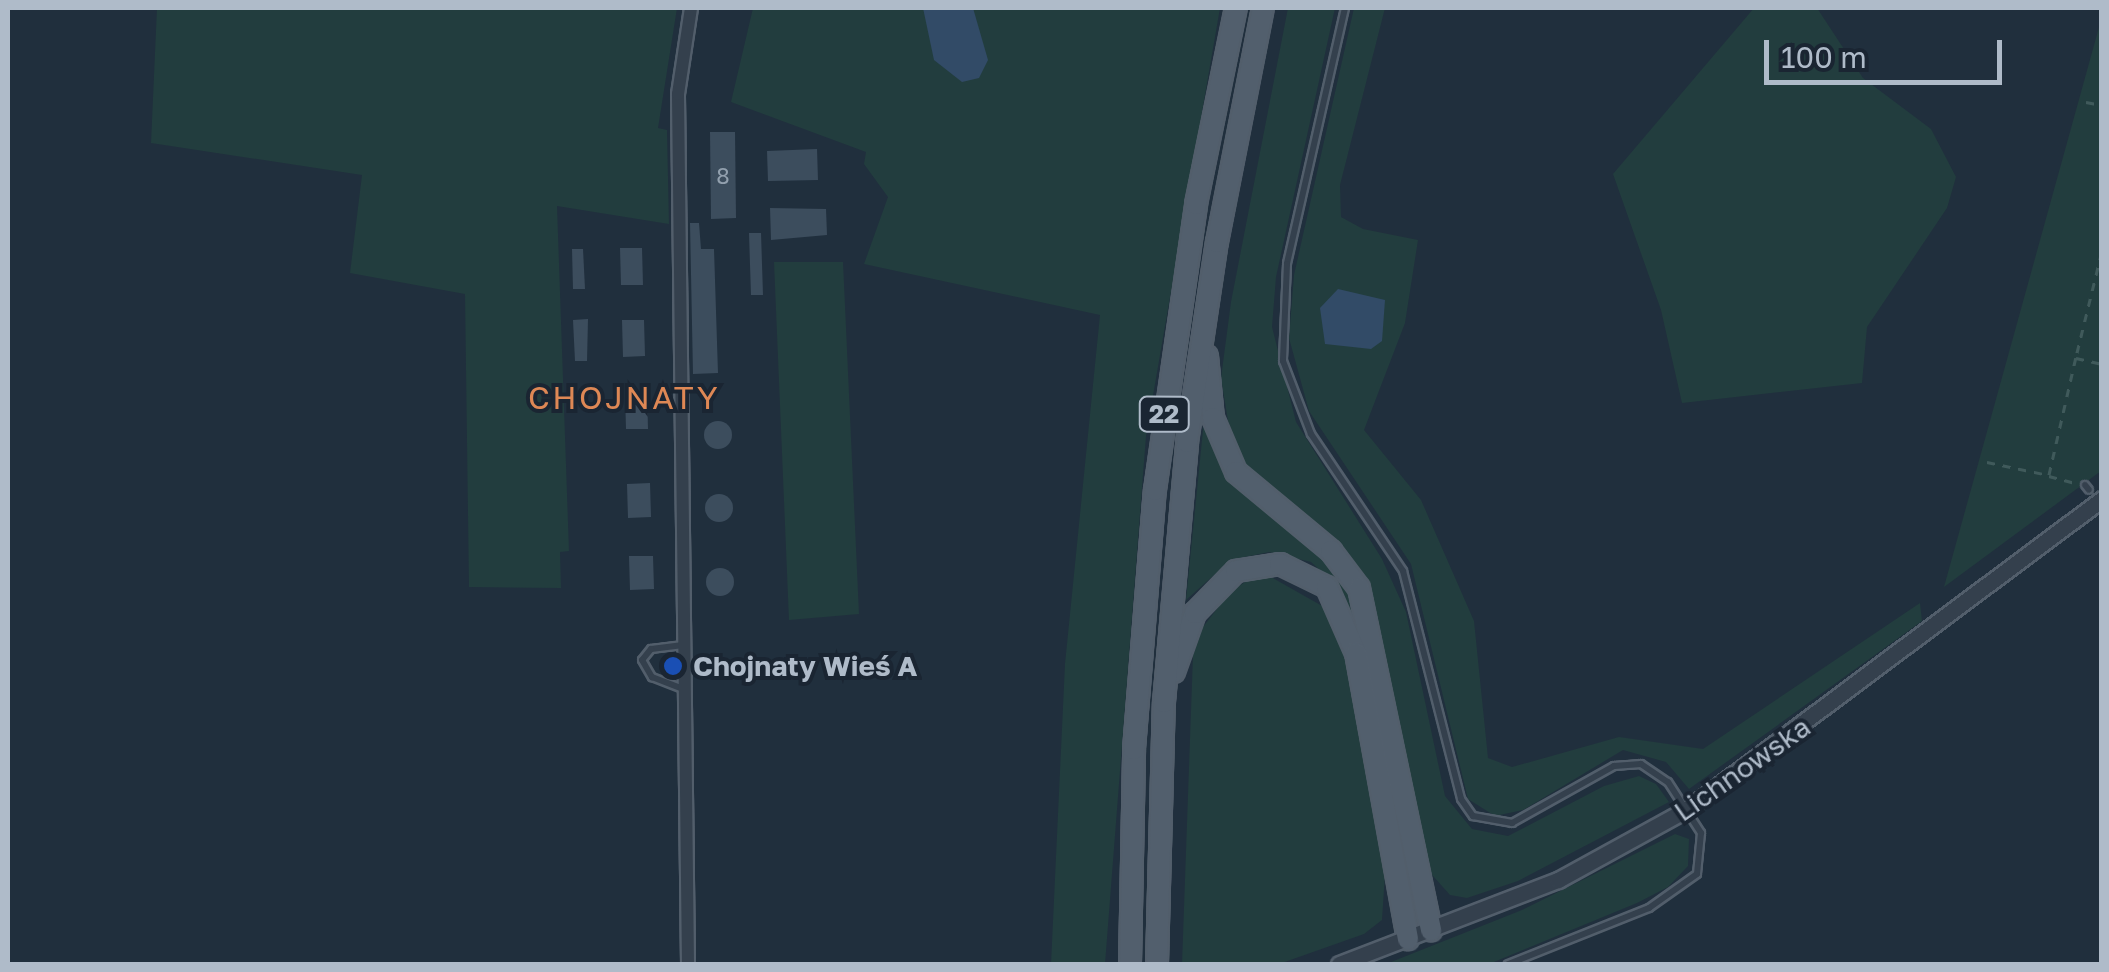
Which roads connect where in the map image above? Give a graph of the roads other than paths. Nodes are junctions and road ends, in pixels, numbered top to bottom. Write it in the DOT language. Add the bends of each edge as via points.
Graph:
graph roads {
  1 [pos="691,8"];
  2 [pos="1236,8"];
  3 [pos="1263,8"];
  4 [pos="1346,8"];
  5 [pos="1204,319"];
  6 [pos="2092,491"];
  7 [pos="683,644"];
  8 [pos="683,689"];
  9 [pos="1164,702"];
  10 [pos="1686,809"];
  11 [pos="1431,931"];
  12 [pos="1408,939"];
  13 [pos="688,964"];
  14 [pos="1130,964"];
  15 [pos="1157,964"];
  16 [pos="1340,964"];
  17 [pos="1508,964"];
  1 -- 7 [label="street" via="678,94"];
  2 -- 14 [label="main road, 22" via="1192,221 1154,490 1134,750"];
  3 -- 5 [label="main road, 22"];
  4 -- 10 [label="lane" via="1287,264 1283,361 1311,434 1403,571 1460,798 1474,816 1512,823 1628,764 1655,770"];
  5 -- 9 [label="main road, 22"];
  5 -- 11 [label="main road" via="1212,418 1226,455 1254,491 1340,560 1366,607"];
  6 -- 10 [label="street, Lichnowska"];
  7 -- 8 [label="street"];
  7 -- 8 [label="lane" via="651,650 642,660 652,678"];
  8 -- 13 [label="street"];
  9 -- 12 [label="main road, 22" via="1202,601 1236,572 1280,564 1326,587 1356,652"];
  9 -- 15 [label="main road, 22"];
  10 -- 11 [label="street, Lichnowska" via="1558,880"];
  10 -- 17 [label="lane" via="1700,833 1697,874 1649,908"];
  11 -- 12 [label="street, Lichnowska"];
  12 -- 16 [label="street, Lichnowska"];
}
